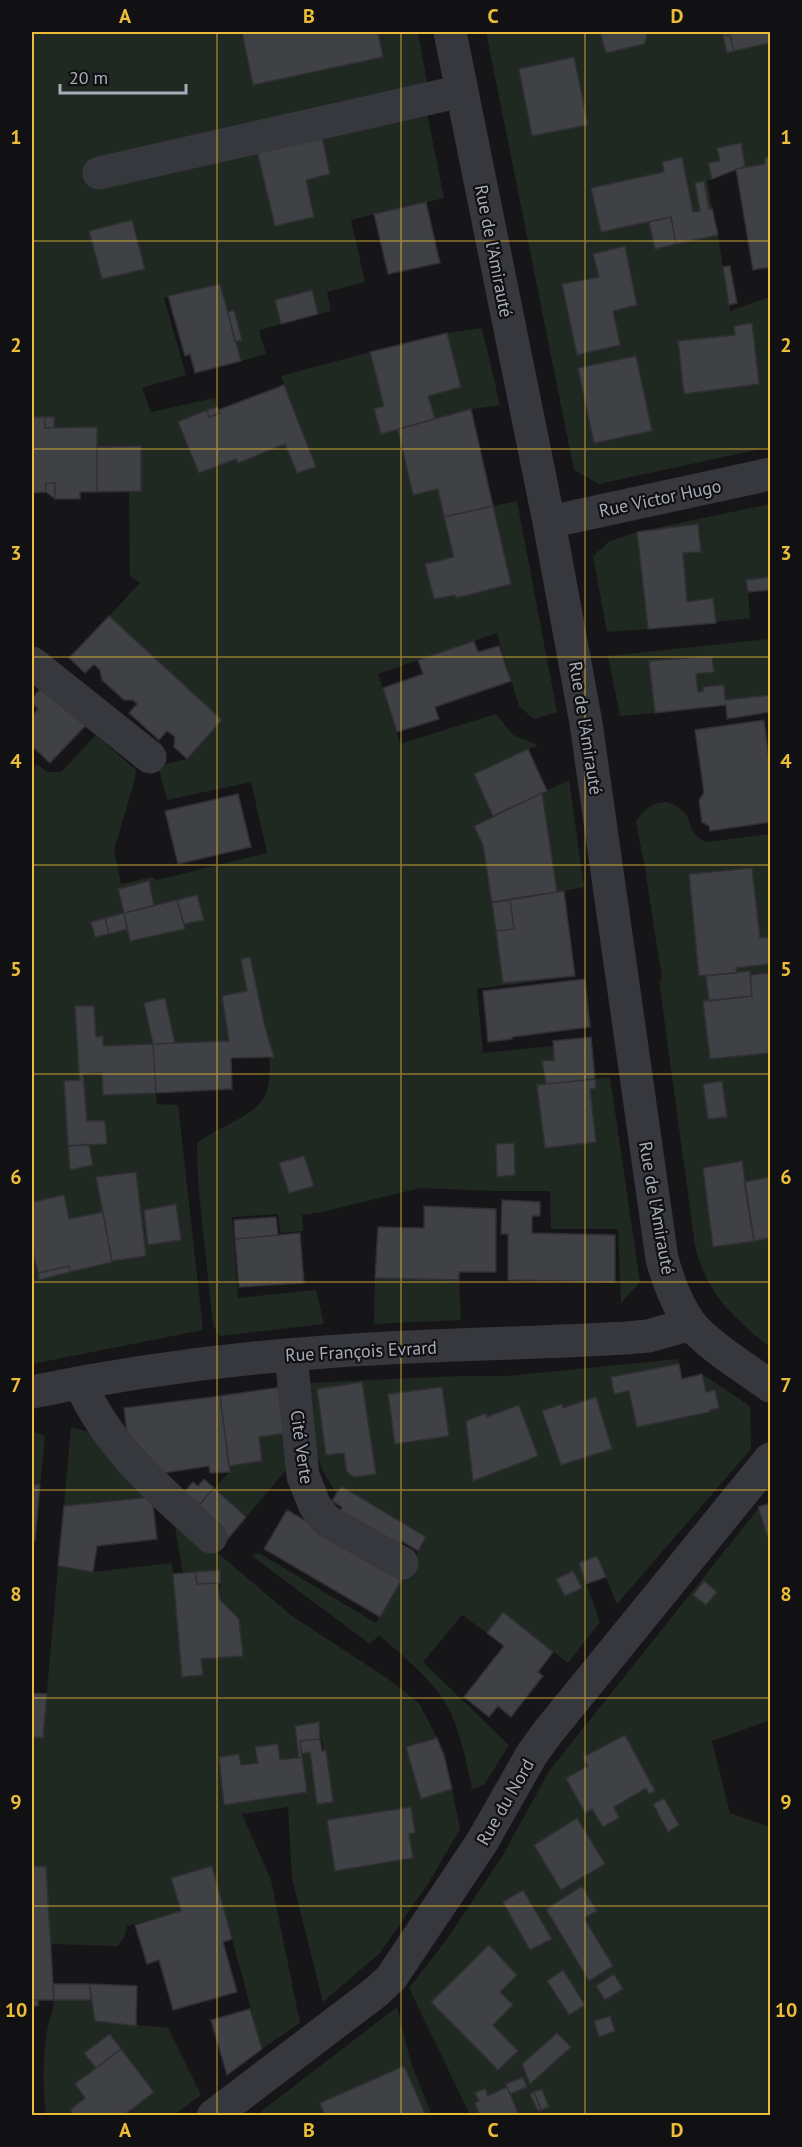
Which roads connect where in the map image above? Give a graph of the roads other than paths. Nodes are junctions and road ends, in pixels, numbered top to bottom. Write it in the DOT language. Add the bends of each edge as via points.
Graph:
graph roads {
  1 [pos="450,32"];
  2 [pos="462,91"];
  3 [pos="99,173"];
  4 [pos="771,474"];
  5 [pos="549,522"];
  6 [pos="32,663"];
  7 [pos="150,757"];
  8 [pos="691,1324"];
  9 [pos="291,1354"];
  10 [pos="80,1383"];
  11 [pos="771,1386"];
  12 [pos="32,1392"];
  13 [pos="771,1459"];
  14 [pos="211,1537"];
  15 [pos="402,1563"];
  16 [pos="213,2115"];
  1 -- 2 [label="street, Rue de l'Amirauté"];
  2 -- 3 [label="street"];
  2 -- 5 [label="street, Rue de l'Amirauté"];
  4 -- 5 [label="street, Rue Victor Hugo"];
  5 -- 8 [label="street, Rue de l'Amirauté" via="586,723 662,1259 667,1278"];
  6 -- 7 [label="street"];
  8 -- 9 [label="street, Rue François Evrard" via="626,1338"];
  8 -- 11 [label="street, Rue de l'Amirauté" via="735,1362"];
  9 -- 10 [label="street, Rue François Evrard"];
  9 -- 15 [label="street, Cité Verte" via="303,1476 315,1506 327,1521"];
  10 -- 12 [label="street, Rue François Evrard"];
  10 -- 14 [label="street" via="97,1418 127,1457 152,1485"];
  13 -- 16 [label="street, Rue du Nord" via="548,1732 482,1842 391,1978"];
}
